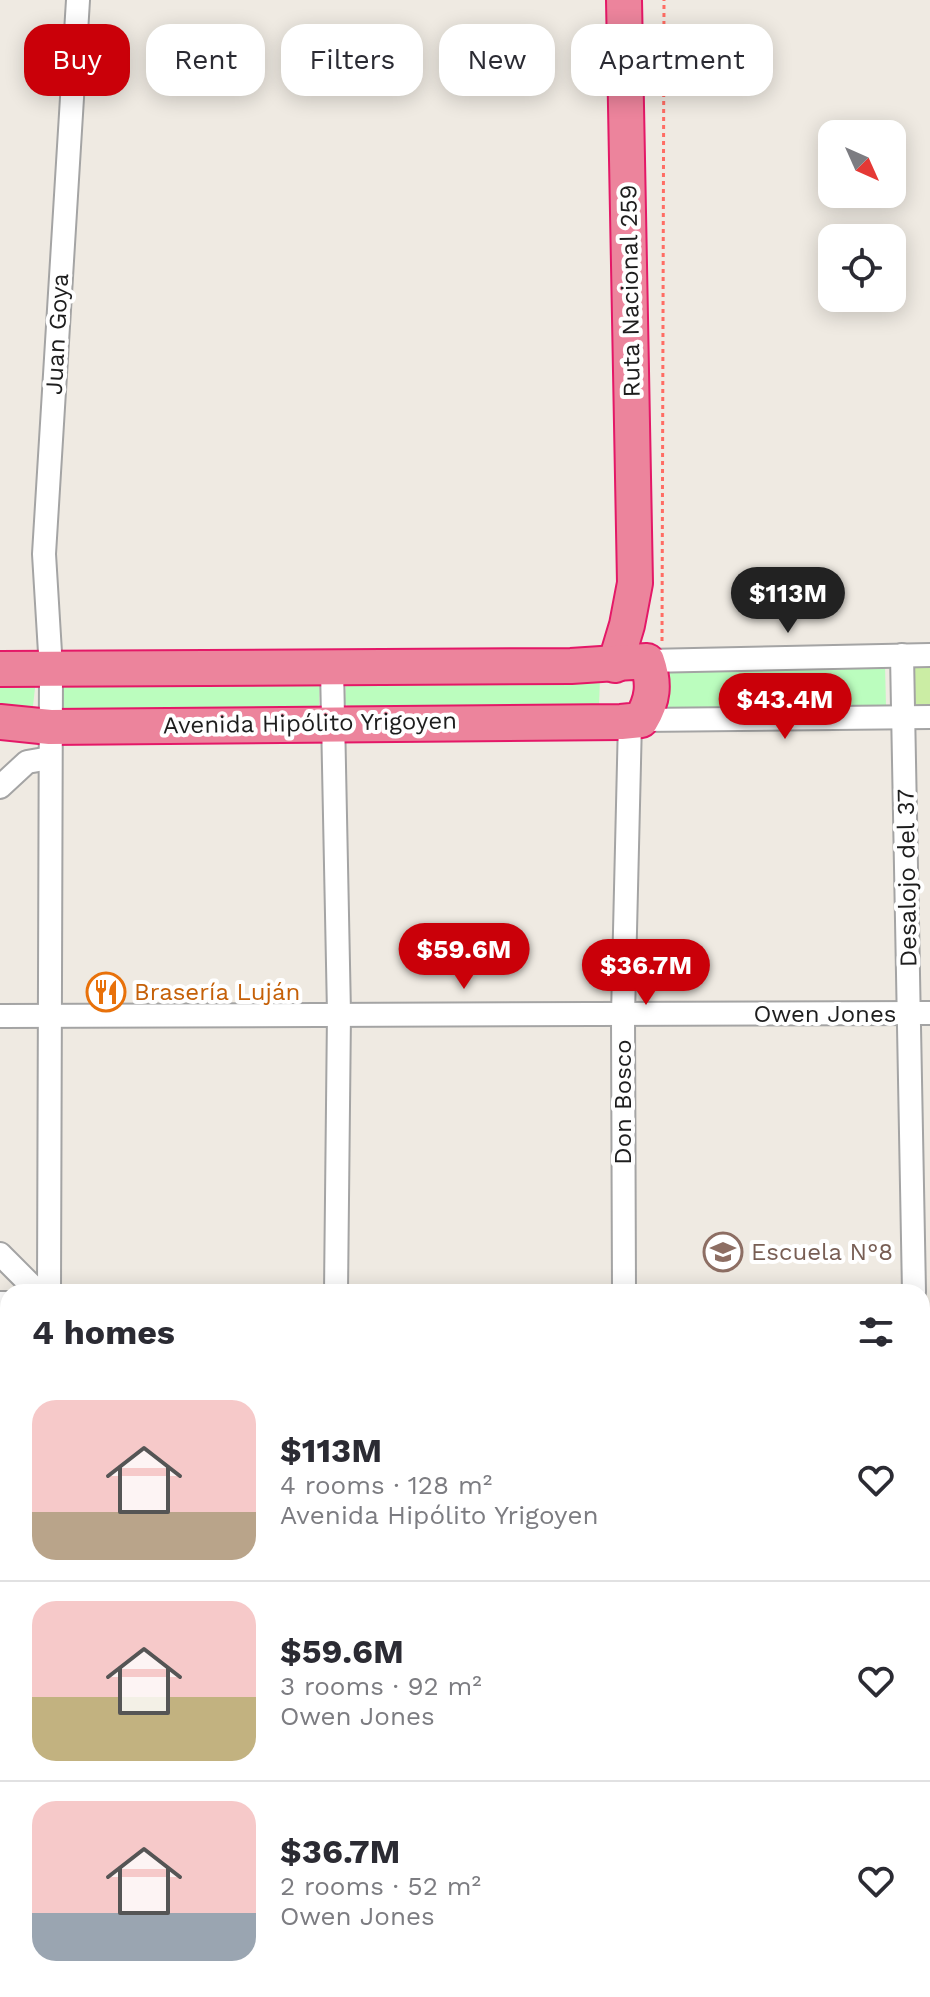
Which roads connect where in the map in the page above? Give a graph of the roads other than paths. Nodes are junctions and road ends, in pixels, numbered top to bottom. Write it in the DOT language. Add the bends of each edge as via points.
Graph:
graph roads {
  1 [pos="78,0"];
  2 [pos="624,0"];
  3 [pos="902,655"];
  4 [pos="930,655"];
  5 [pos="636,663"];
  6 [pos="332,668"];
  7 [pos="0,669"];
  8 [pos="51,669"];
  9 [pos="904,717"];
  10 [pos="930,717"];
  11 [pos="630,721"];
  12 [pos="0,722"];
  13 [pos="333,722"];
  14 [pos="50,742"];
  15 [pos="0,787"];
  16 [pos="339,1013"];
  17 [pos="51,1014"];
  18 [pos="919,1014"];
  19 [pos="623,1015"];
  20 [pos="0,1016"];
  21 [pos="0,1254"];
  22 [pos="30,1284"];
  23 [pos="49,1284"];
  24 [pos="336,1284"];
  25 [pos="624,1284"];
  26 [pos="914,1284"];
  1 -- 8 [label="street, Juan Goya" via="44,554"];
  2 -- 5 [label="highway, Ruta Nacional 259"];
  3 -- 4 [label="street"];
  3 -- 5 [label="street"];
  3 -- 9 [label="street, Desalojo del 37"];
  5 -- 6 [label="highway"];
  5 -- 11 [label="highway" via="652,689 650,704"];
  5 -- 11 [label="highway" via="606,690 608,708"];
  6 -- 8 [label="highway"];
  6 -- 13 [label="street"];
  7 -- 8 [label="highway"];
  8 -- 14 [label="street, Juan Goya"];
  9 -- 10 [label="street, Avenida Hipólito Yrigoyen"];
  9 -- 11 [label="street, Avenida Hipólito Yrigoyen"];
  9 -- 18 [label="street, Desalojo del 37"];
  11 -- 13 [label="highway, Avenida Hipólito Yrigoyen"];
  11 -- 19 [label="street, Don Bosco"];
  12 -- 14 [label="highway, Avenida Hipólito Yrigoyen"];
  13 -- 14 [label="highway, Avenida Hipólito Yrigoyen"];
  13 -- 16 [label="street"];
  14 -- 15 [label="street"];
  14 -- 17 [label="street, Juan Goya"];
  16 -- 17 [label="street, Owen Jones"];
  16 -- 19 [label="street, Owen Jones"];
  16 -- 24 [label="street"];
  17 -- 20 [label="street, Owen Jones"];
  17 -- 23 [label="street, Juan Goya"];
  18 -- 19 [label="street, Owen Jones"];
  18 -- 26 [label="street, Desalojo del 37"];
  19 -- 25 [label="street, Don Bosco"];
  21 -- 22 [label="street"];
}
